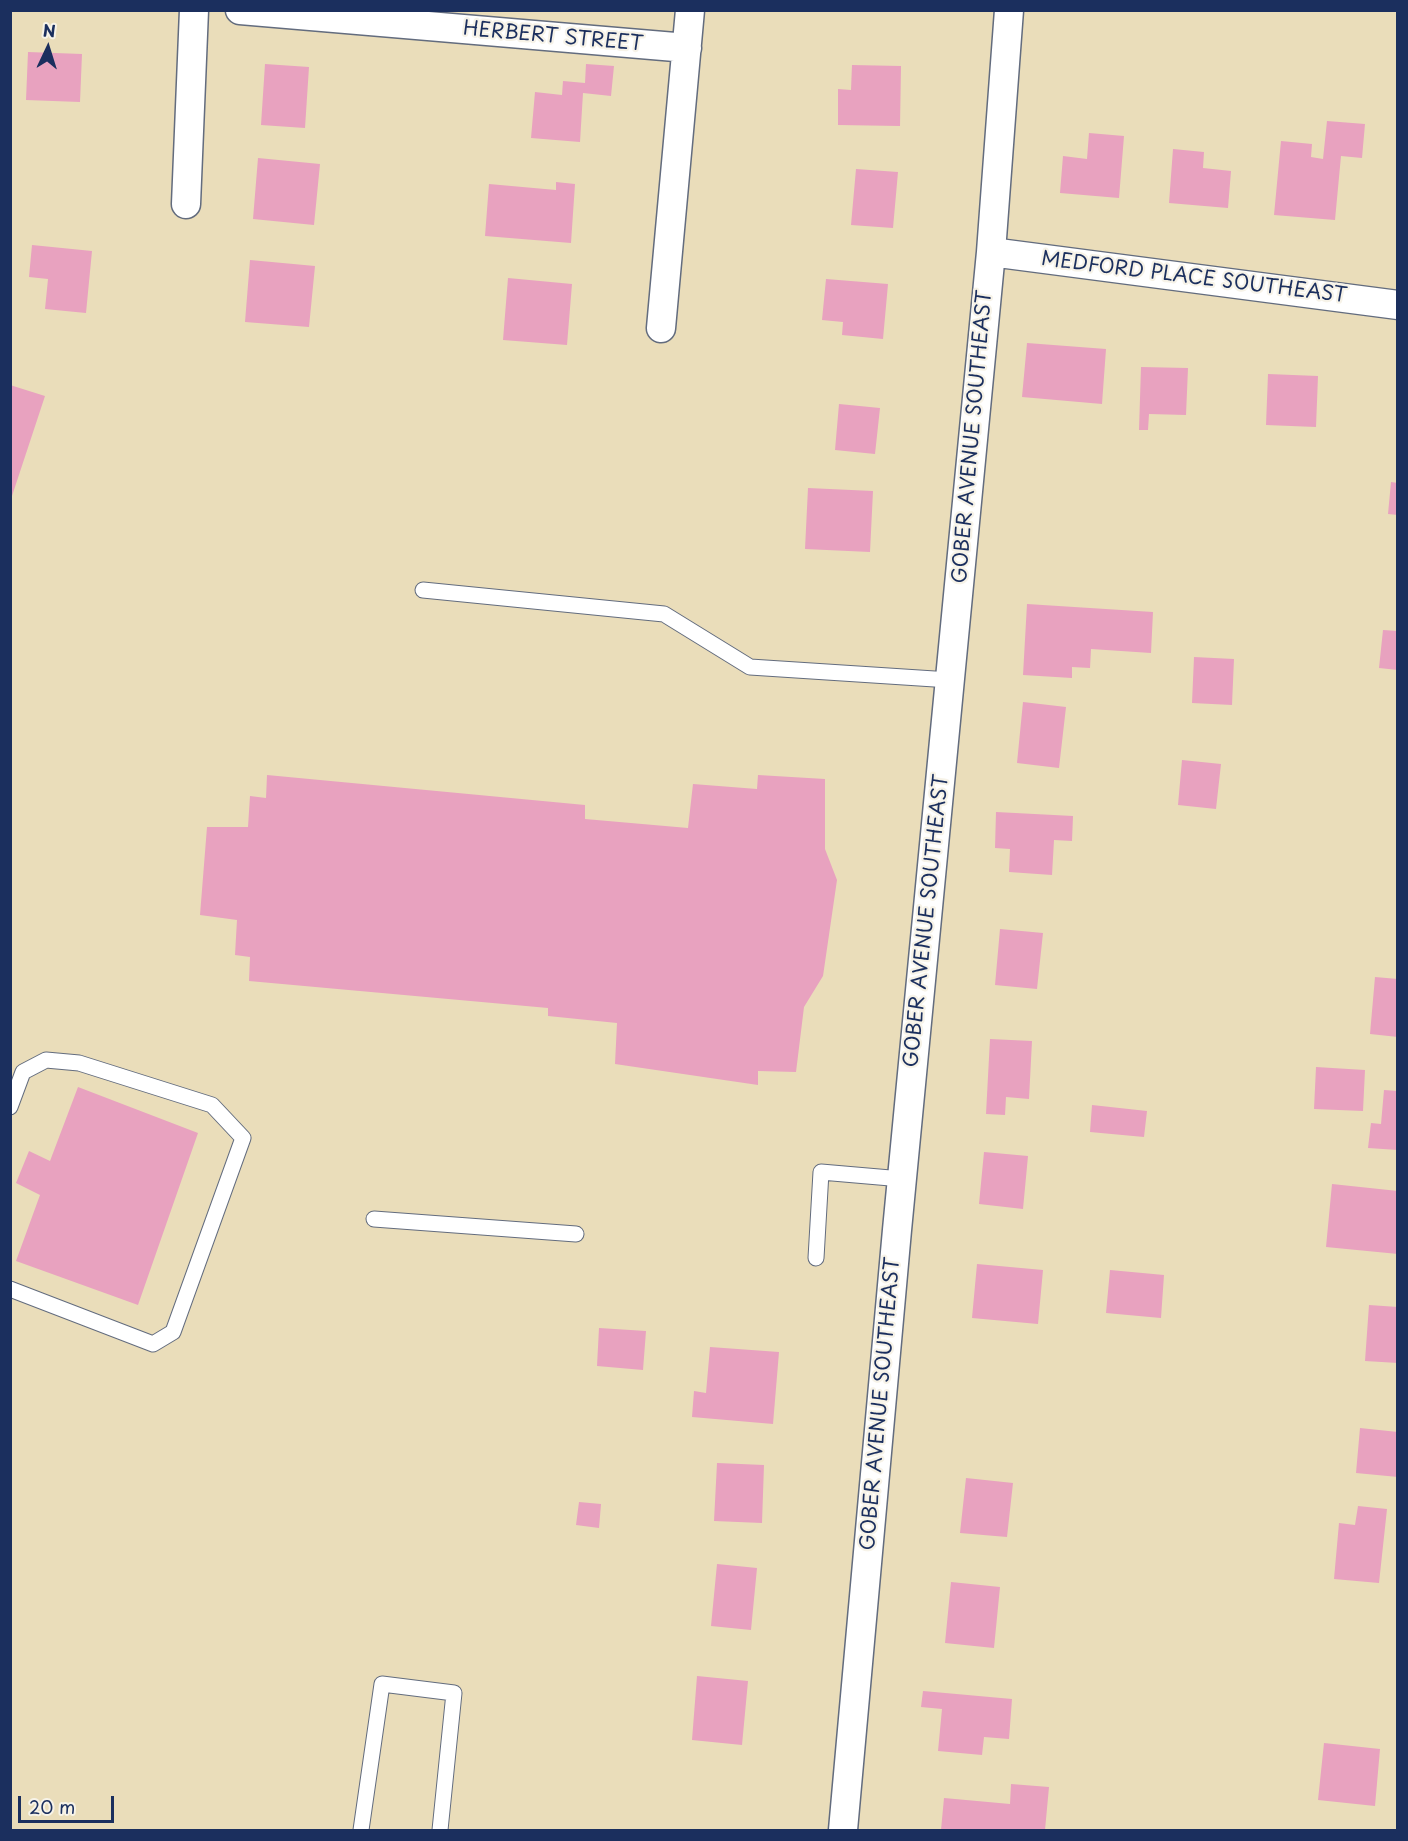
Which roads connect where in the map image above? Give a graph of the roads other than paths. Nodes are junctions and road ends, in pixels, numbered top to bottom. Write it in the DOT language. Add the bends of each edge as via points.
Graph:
graph roads {
  1 [pos="194,10"];
  2 [pos="240,10"];
  3 [pos="690,10"];
  4 [pos="1009,10"];
  5 [pos="687,48"];
  6 [pos="186,204"];
  7 [pos="991,252"];
  8 [pos="1398,305"];
  9 [pos="661,328"];
  10 [pos="423,590"];
  11 [pos="950,680"];
  12 [pos="10,1107"];
  13 [pos="902,1179"];
  14 [pos="374,1219"];
  15 [pos="576,1234"];
  16 [pos="816,1258"];
  17 [pos="10,1289"];
  18 [pos="362,1830"];
  19 [pos="440,1830"];
  20 [pos="843,1830"];
  1 -- 6 [label="street"];
  2 -- 5 [label="street, HERBERT STREET"];
  3 -- 5 [label="street"];
  4 -- 7 [label="street, GOBER AVENUE SOUTHEAST"];
  5 -- 9 [label="street"];
  7 -- 8 [label="street, MEDFORD PLACE SOUTHEAST"];
  7 -- 11 [label="street, GOBER AVENUE SOUTHEAST"];
  10 -- 11 [label="lane" via="664,614 750,667"];
  11 -- 13 [label="street, GOBER AVENUE SOUTHEAST"];
  12 -- 17 [label="lane" via="23,1072 46,1060 79,1063 212,1105 243,1137 173,1332 153,1344"];
  13 -- 16 [label="lane" via="820,1172"];
  13 -- 20 [label="street, GOBER AVENUE SOUTHEAST"];
  14 -- 15 [label="lane"];
  18 -- 19 [label="lane" via="382,1684 454,1692"];
}
